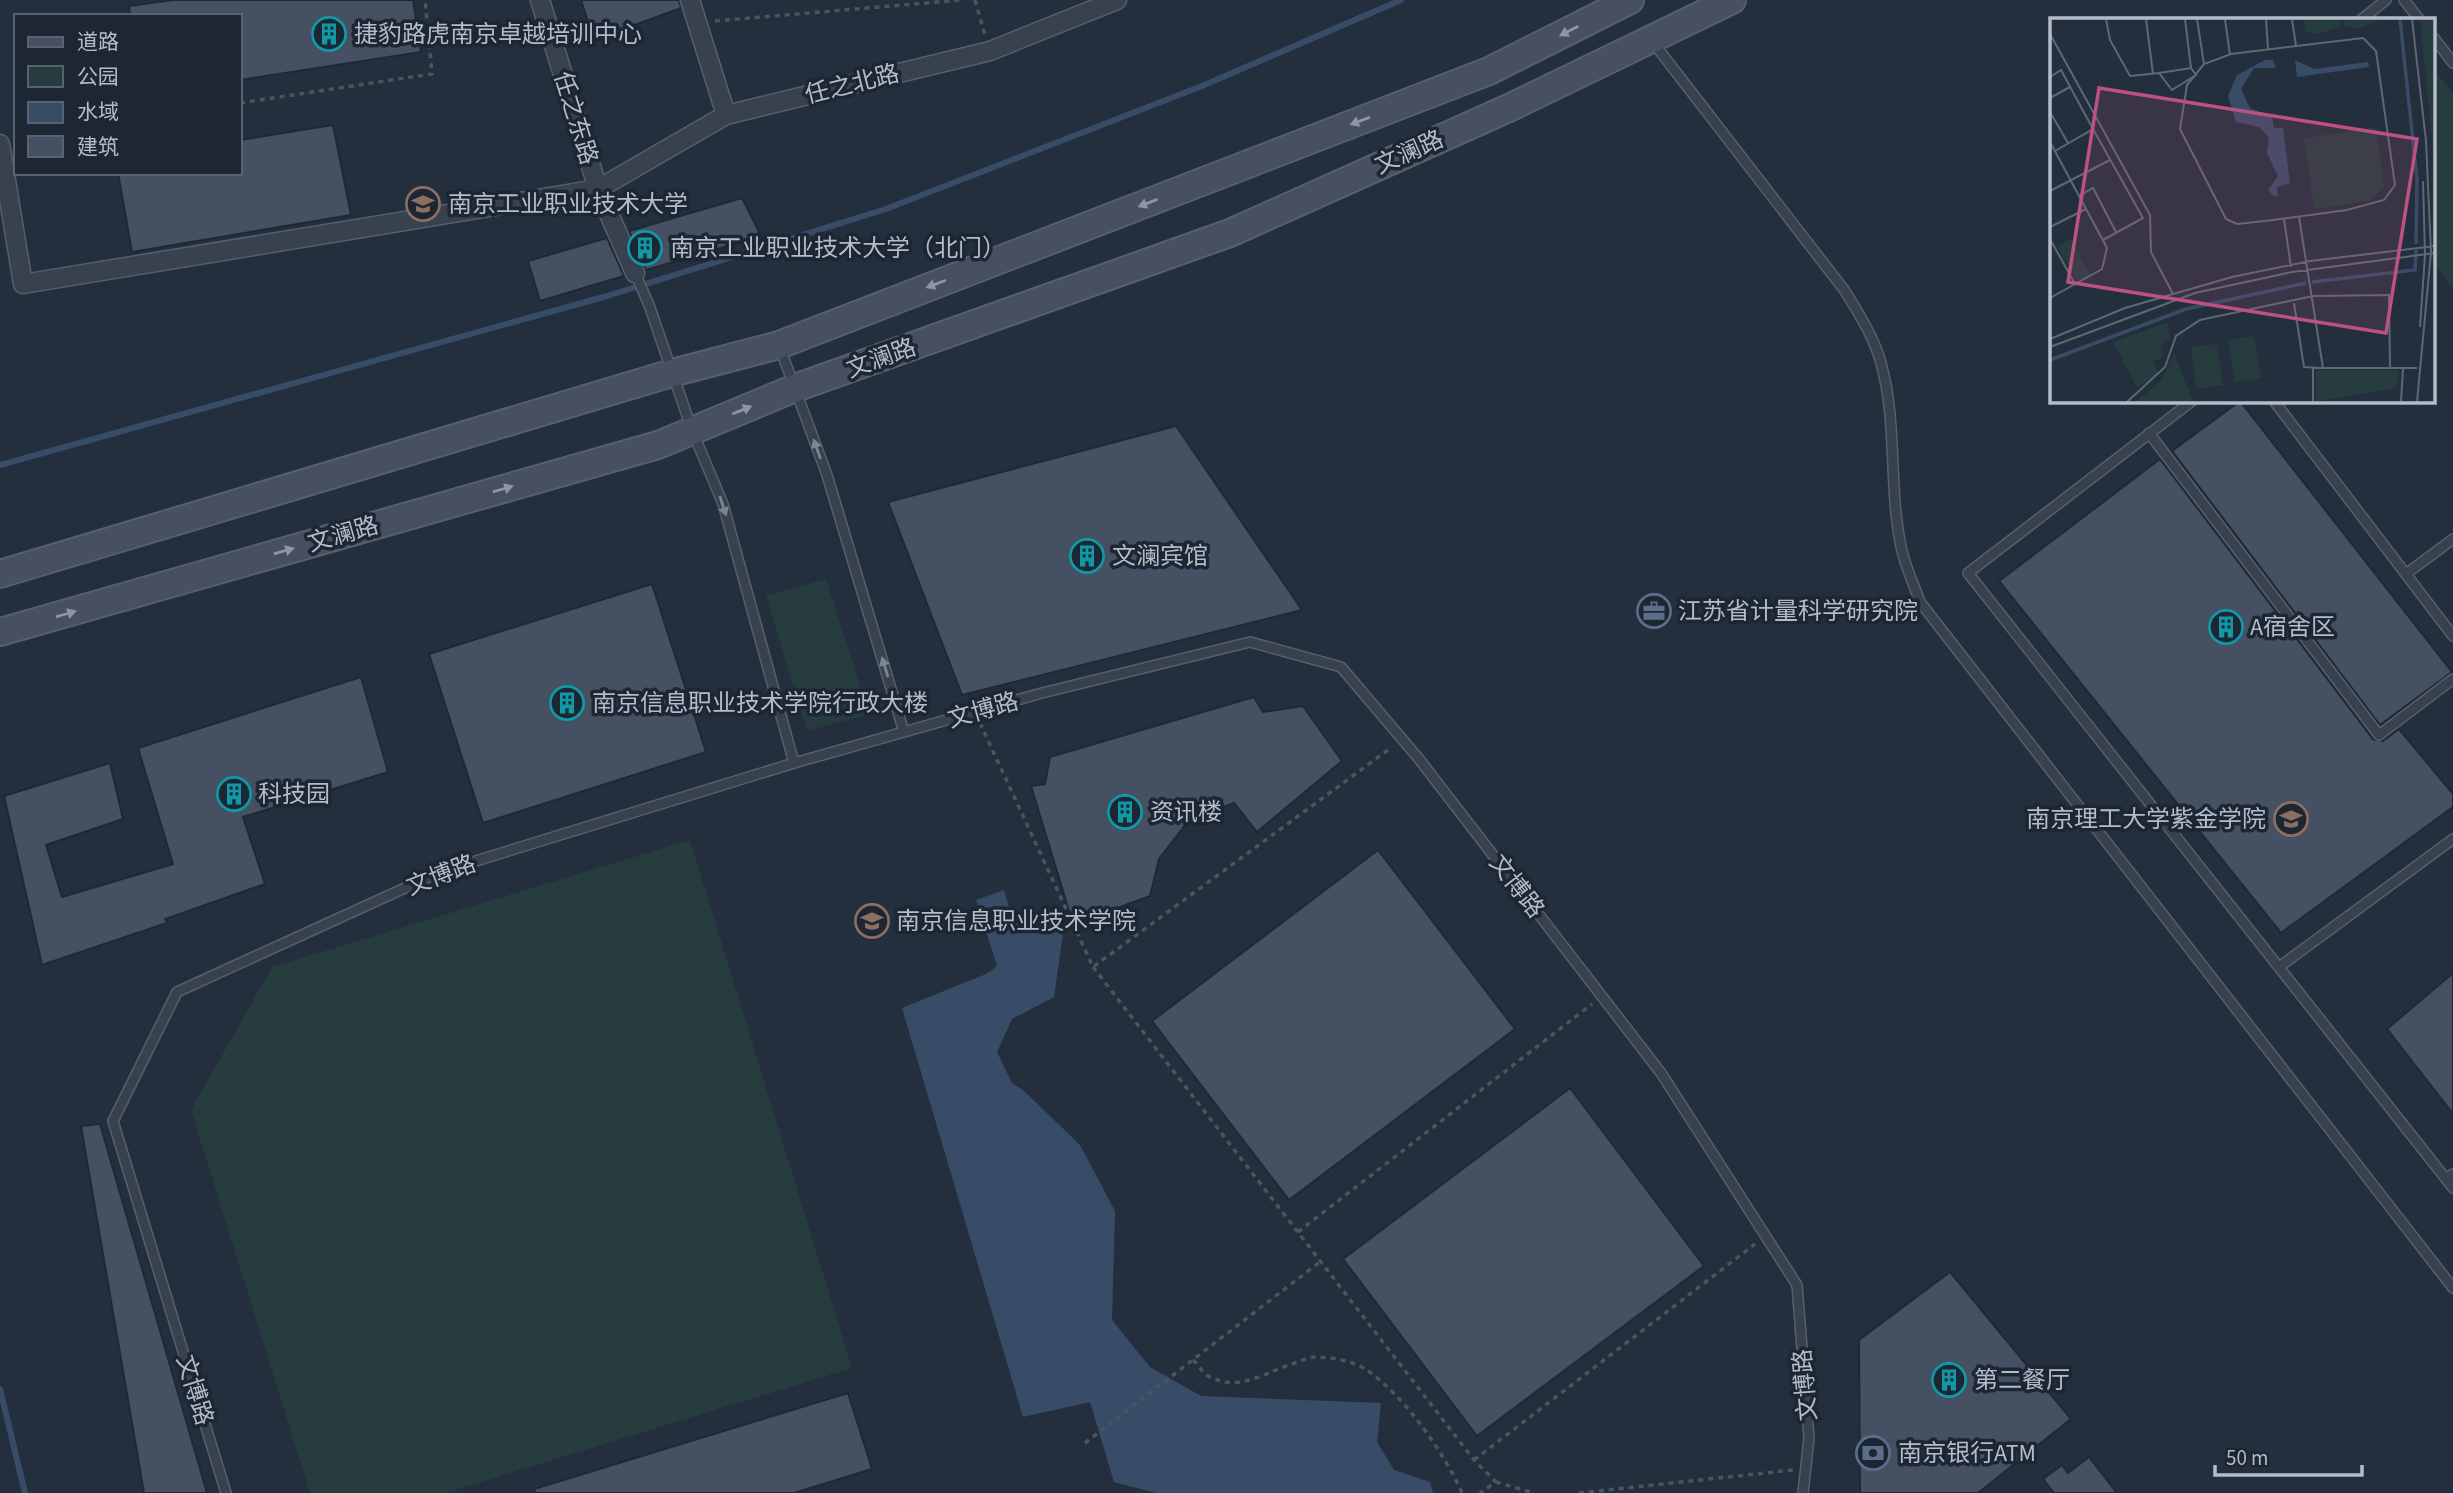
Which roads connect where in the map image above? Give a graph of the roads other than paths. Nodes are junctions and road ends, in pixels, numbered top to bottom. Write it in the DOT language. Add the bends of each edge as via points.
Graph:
graph roads {
  1 [pos="540,0"];
  2 [pos="690,0"];
  3 [pos="1117,0"];
  4 [pos="1630,0"];
  5 [pos="1732,0"];
  6 [pos="2386,0"];
  7 [pos="2404,0"];
  8 [pos="2363,18"];
  9 [pos="2418,18"];
  10 [pos="1651,39"];
  11 [pos="2436,41"];
  12 [pos="2453,63"];
  13 [pos="726,115"];
  14 [pos="0,144"];
  15 [pos="598,189"];
  16 [pos="635,273"];
  17 [pos="779,345"];
  18 [pos="672,373"];
  19 [pos="795,388"];
  20 [pos="2191,402"];
  21 [pos="2275,402"];
  22 [pos="692,430"];
  23 [pos="2149,433"];
  24 [pos="2453,539"];
  25 [pos="0,573"];
  26 [pos="2406,574"];
  27 [pos="0,632"];
  28 [pos="2453,636"];
  29 [pos="2453,679"];
  30 [pos="904,732"];
  31 [pos="794,763"];
  32 [pos="2453,839"];
  33 [pos="2279,967"];
  34 [pos="2450,1176"];
  35 [pos="2453,1188"];
  36 [pos="2453,1288"];
  37 [pos="226,1493"];
  38 [pos="1803,1493"];
  1 -- 15 [label="street, 任之东路"];
  2 -- 13 [label="street"];
  3 -- 13 [label="street, 任之北路" via="990,51"];
  4 -- 17 [label="main road, 文澜路, one-way" via="1489,71"];
  5 -- 10 [label="main road, 文澜路"];
  6 -- 8 [label="lane"];
  7 -- 9 [label="lane"];
  10 -- 19 [label="main road, 文澜路" via="1230,233"];
  10 -- 36 [label="lane" via="1845,291 1865,324 1881,363 1902,551 1920,602"];
  11 -- 12 [label="lane"];
  13 -- 15 [label="street, 任之北路"];
  14 -- 15 [label="street" via="23,284"];
  15 -- 16 [label="street, 任之东路"];
  16 -- 18 [label="lane"];
  17 -- 18 [label="main road, 文澜路"];
  17 -- 19 [label="lane"];
  18 -- 22 [label="lane"];
  18 -- 25 [label="main road, 文澜路"];
  22 -- 19 [label="main road, 文澜路, one-way"];
  30 -- 19 [label="lane, one-way" via="827,475"];
  20 -- 23 [label="lane"];
  21 -- 26 [label="lane"];
  27 -- 22 [label="main road, 文澜路, one-way" via="658,445"];
  22 -- 31 [label="lane, one-way" via="723,504"];
  23 -- 29 [label="lane" via="2379,735"];
  23 -- 33 [label="lane" via="1968,573"];
  24 -- 26 [label="lane"];
  26 -- 28 [label="lane"];
  30 -- 31 [label="lane, 文博路"];
  30 -- 38 [label="lane, 文博路" via="1250,642 1341,667 1661,1073 1797,1285 1809,1438"];
  31 -- 37 [label="lane, 文博路" via="440,872 177,992 113,1121"];
  32 -- 33 [label="lane"];
  33 -- 34 [label="lane"];
  34 -- 35 [label="lane"];
}
